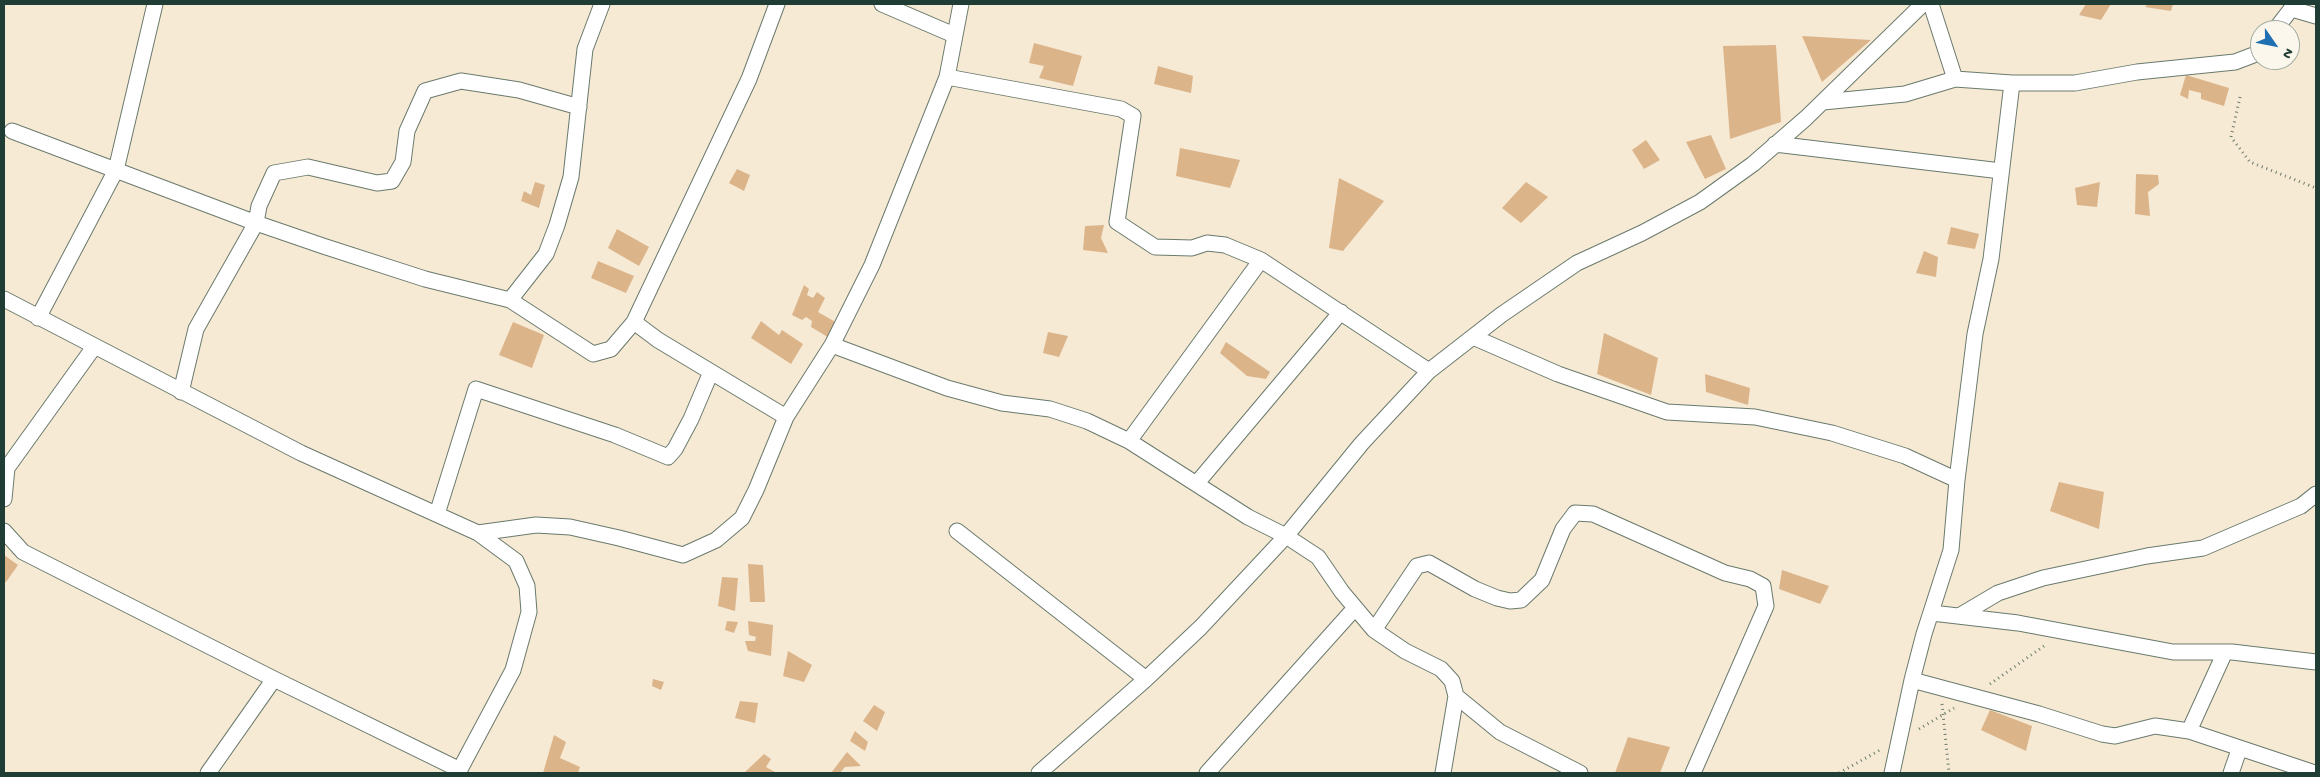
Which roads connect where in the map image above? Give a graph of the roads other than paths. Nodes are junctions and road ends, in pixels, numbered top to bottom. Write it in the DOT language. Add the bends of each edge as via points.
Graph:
graph roads {
  1 [pos="155,4"];
  2 [pos="602,4"];
  3 [pos="777,4"];
  4 [pos="882,4"];
  5 [pos="961,4"];
  6 [pos="1923,4"];
  7 [pos="1931,4"];
  8 [pos="2294,6"];
  9 [pos="2316,16"];
  10 [pos="2283,20"];
  11 [pos="954,35"];
  12 [pos="2250,56"];
  13 [pos="947,77"];
  14 [pos="1955,79"];
  15 [pos="2012,83"];
  16 [pos="1823,102"];
  17 [pos="579,107"];
  18 [pos="12,131"];
  19 [pos="1776,144"];
  20 [pos="116,170"];
  21 [pos="2001,171"];
  22 [pos="256,223"];
  23 [pos="1261,260"];
  24 [pos="4,299"];
  25 [pos="510,300"];
  26 [pos="1341,312"];
  27 [pos="38,318"];
  28 [pos="634,322"];
  29 [pos="1473,337"];
  30 [pos="832,346"];
  31 [pos="94,347"];
  32 [pos="1430,371"];
  33 [pos="711,372"];
  34 [pos="180,392"];
  35 [pos="786,417"];
  36 [pos="1129,441"];
  37 [pos="1956,480"];
  38 [pos="1197,483"];
  39 [pos="2316,494"];
  40 [pos="4,499"];
  41 [pos="437,514"];
  42 [pos="957,530"];
  43 [pos="4,531"];
  44 [pos="478,533"];
  45 [pos="1286,536"];
  46 [pos="1355,608"];
  47 [pos="1932,613"];
  48 [pos="1958,616"];
  49 [pos="1374,630"];
  50 [pos="2225,652"];
  51 [pos="2316,662"];
  52 [pos="274,679"];
  53 [pos="1146,679"];
  54 [pos="1912,680"];
  55 [pos="1456,696"];
  56 [pos="2189,732"];
  57 [pos="2240,750"];
  58 [pos="459,772"];
  59 [pos="208,773"];
  60 [pos="1039,773"];
  61 [pos="1207,773"];
  62 [pos="1442,773"];
  63 [pos="1580,773"];
  64 [pos="1693,773"];
  65 [pos="1892,773"];
  66 [pos="2231,773"];
  67 [pos="2315,773"];
  1 -- 20 [label="street"];
  2 -- 17 [label="street" via="585,49"];
  3 -- 28 [label="street" via="749,79"];
  4 -- 11 [label="street"];
  5 -- 11 [label="street"];
  6 -- 16 [label="street"];
  7 -- 14 [label="street"];
  8 -- 9 [label="street"];
  8 -- 10 [label="street"];
  11 -- 13 [label="street"];
  12 -- 15 [label="street" via="2234,62 2137,72 2075,83"];
  13 -- 23 [label="street" via="1121,110 1133,116 1117,222 1155,247 1192,248 1207,243 1225,245"];
  13 -- 30 [label="street" via="872,265"];
  14 -- 15 [label="street"];
  14 -- 16 [label="street" via="1905,94"];
  15 -- 21 [label="street"];
  16 -- 19 [label="street"];
  17 -- 22 [label="street" via="519,90 461,81 426,91 407,130 403,162 392,182 377,183 308,167 274,173 259,206"];
  17 -- 25 [label="street" via="571,177 557,225 546,254"];
  18 -- 20 [label="street"];
  19 -- 21 [label="street"];
  19 -- 29 [label="street" via="1700,202 1577,263"];
  20 -- 22 [label="street"];
  20 -- 27 [label="street"];
  21 -- 37 [label="street" via="1991,259 1975,334"];
  22 -- 25 [label="street" via="425,279"];
  22 -- 34 [label="street" via="196,329"];
  23 -- 26 [label="street"];
  23 -- 36 [label="street"];
  24 -- 27 [label="street"];
  25 -- 28 [label="street" via="593,354 611,349"];
  26 -- 32 [label="street"];
  26 -- 38 [label="street"];
  27 -- 31 [label="street"];
  28 -- 33 [label="street"];
  29 -- 32 [label="street"];
  29 -- 37 [label="street" via="1558,374 1668,412 1755,417 1832,433 1905,456"];
  30 -- 35 [label="street"];
  30 -- 36 [label="street" via="947,388 1002,402 1050,409 1087,421"];
  31 -- 34 [label="street"];
  31 -- 40 [label="street" via="7,468"];
  32 -- 45 [label="street" via="1362,443"];
  33 -- 35 [label="street"];
  33 -- 41 [label="street" via="692,419 668,457 615,435 476,389"];
  34 -- 41 [label="street" via="301,453"];
  35 -- 44 [label="street" via="742,518 716,540 683,555 570,527 536,525"];
  36 -- 38 [label="street"];
  37 -- 47 [label="street" via="1952,550"];
  38 -- 45 [label="street" via="1248,517"];
  39 -- 48 [label="street" via="2301,506 2203,548 2146,556 2043,578 1998,593"];
  41 -- 44 [label="street"];
  42 -- 53 [label="street"];
  43 -- 52 [label="street" via="23,552"];
  44 -- 58 [label="street" via="516,561 527,586 529,612 513,670"];
  45 -- 46 [label="street" via="1318,557"];
  45 -- 53 [label="street" via="1201,627"];
  46 -- 49 [label="street"];
  46 -- 61 [label="street"];
  47 -- 48 [label="street"];
  47 -- 54 [label="street"];
  48 -- 50 [label="street" via="2018,623 2173,652"];
  49 -- 55 [label="street" via="1441,670 1452,681"];
  49 -- 64 [label="street" via="1417,566 1429,563 1497,598 1521,600 1542,580 1564,529 1575,513 1593,514 1725,573 1750,579 1763,586 1766,606"];
  50 -- 51 [label="street"];
  50 -- 56 [label="street"];
  52 -- 58 [label="street"];
  52 -- 59 [label="street"];
  53 -- 60 [label="street"];
  54 -- 56 [label="street" via="2102,734 2115,736 2155,726"];
  54 -- 65 [label="street"];
  55 -- 62 [label="street"];
  55 -- 63 [label="street" via="1500,732"];
  56 -- 57 [label="street"];
  57 -- 66 [label="street"];
  57 -- 67 [label="street"];
}
